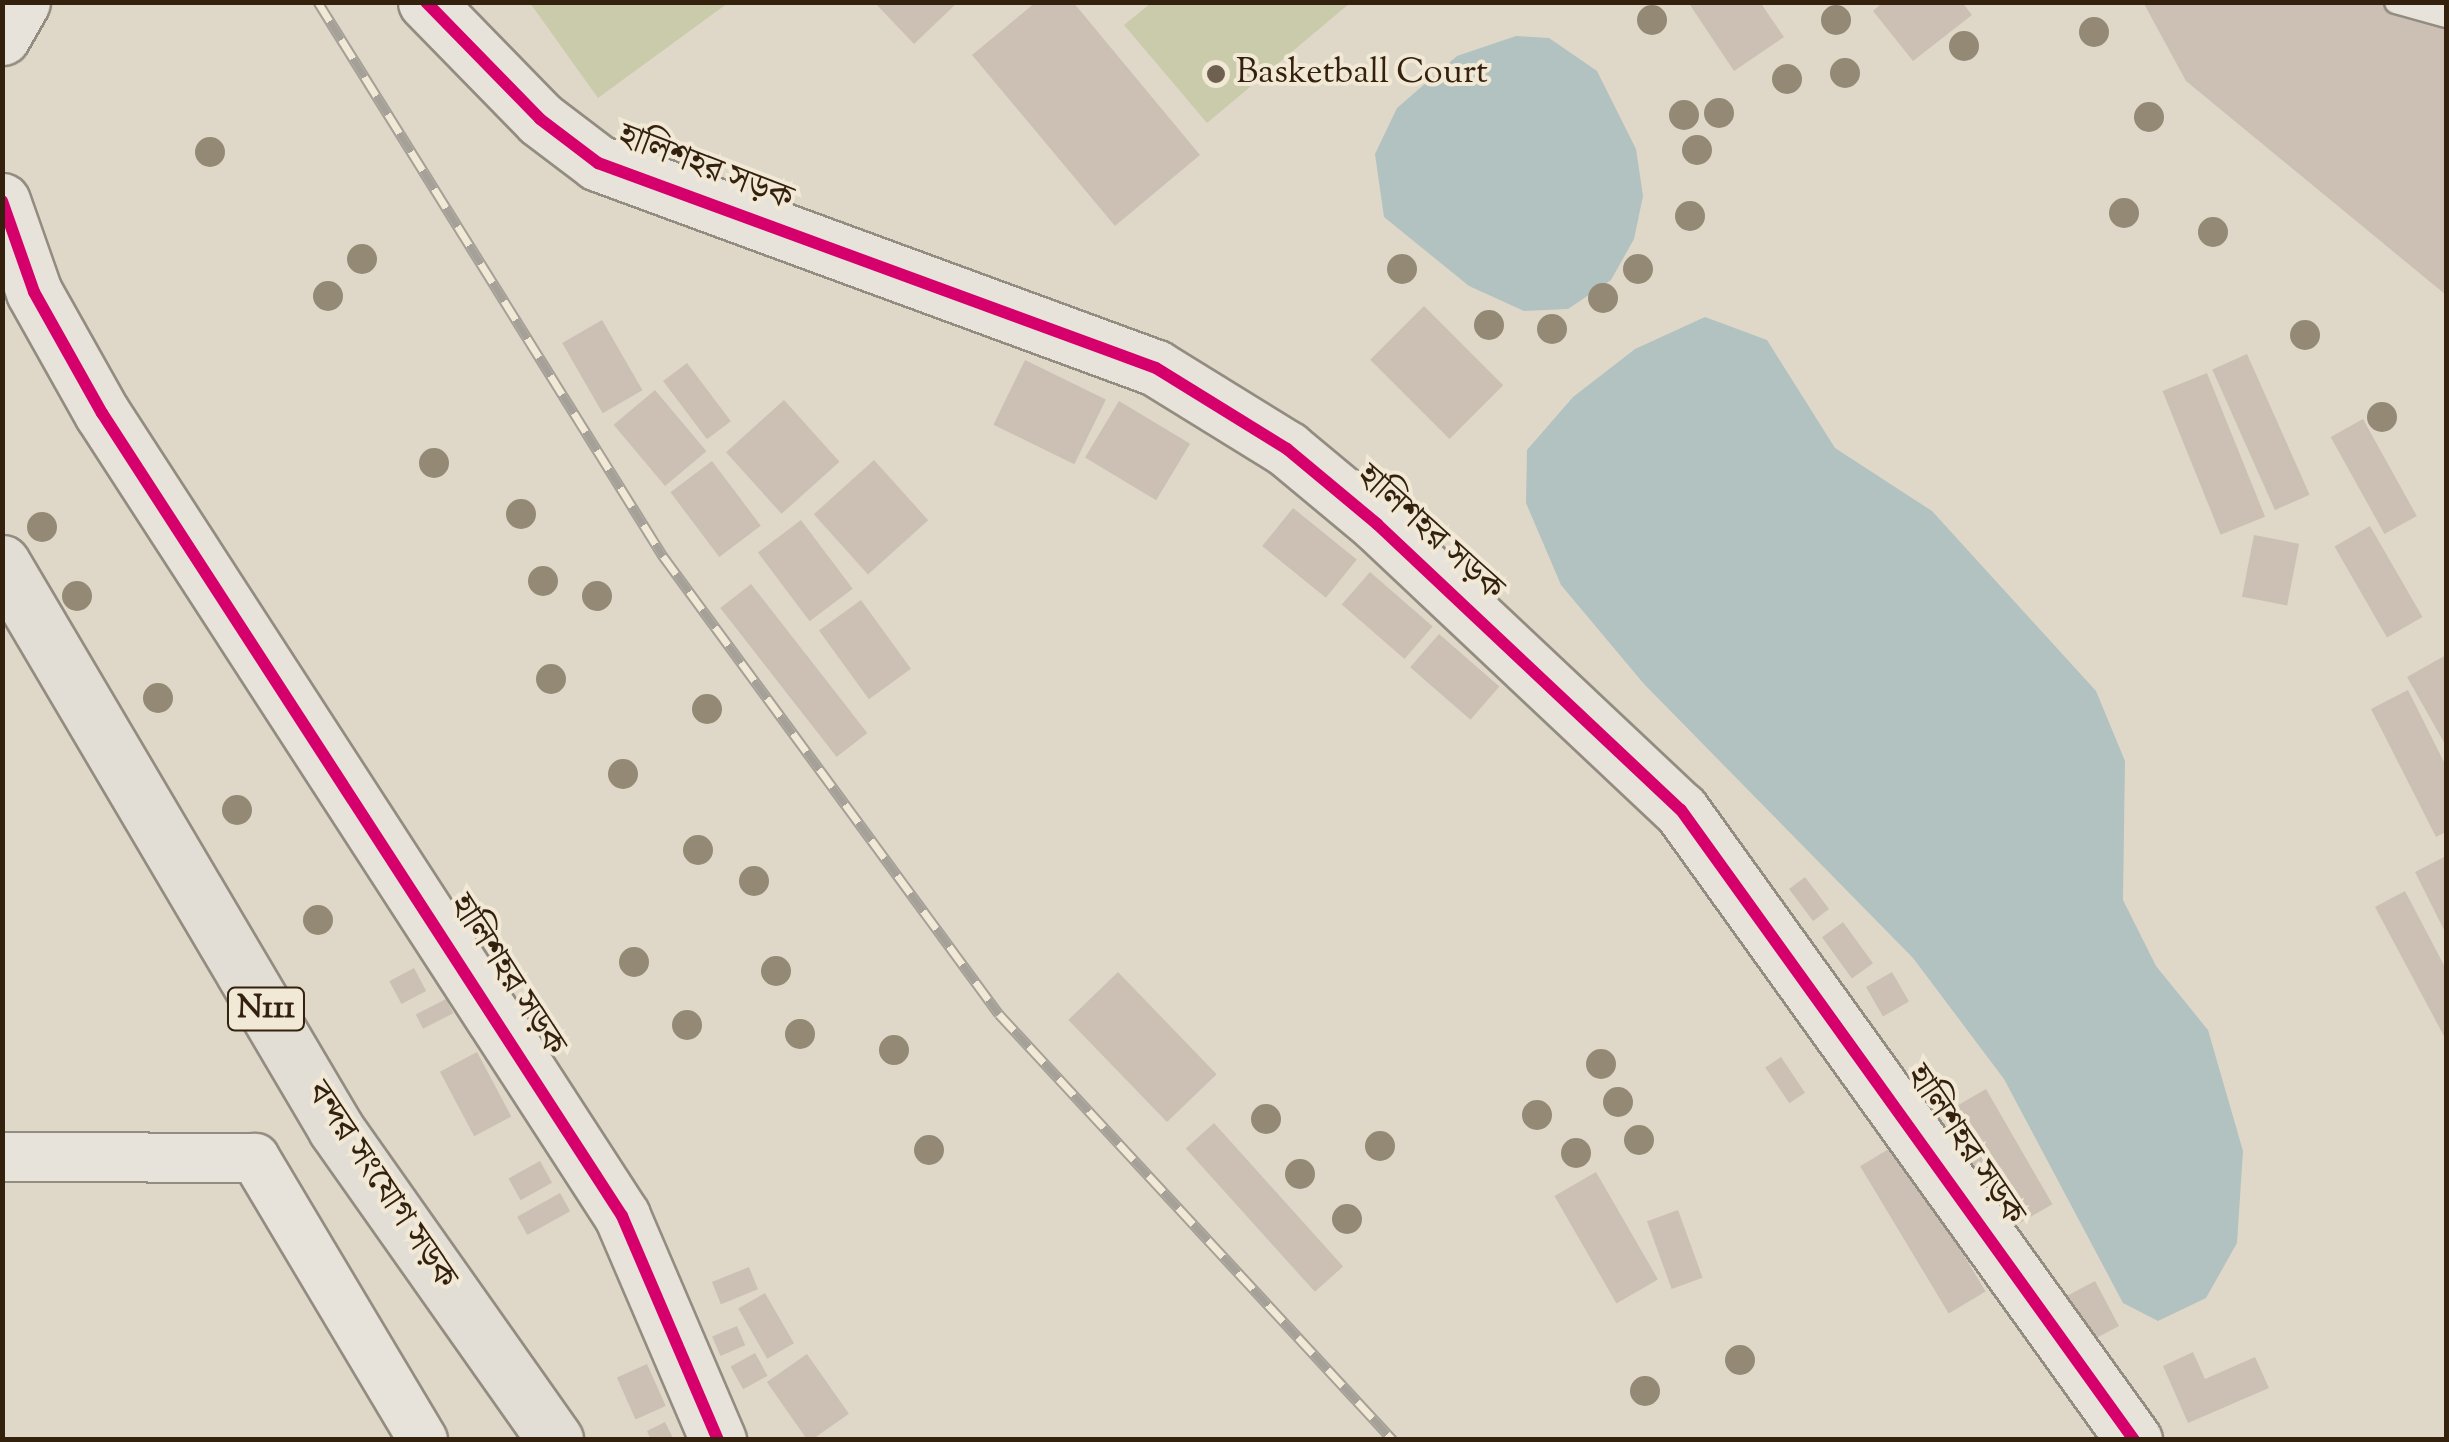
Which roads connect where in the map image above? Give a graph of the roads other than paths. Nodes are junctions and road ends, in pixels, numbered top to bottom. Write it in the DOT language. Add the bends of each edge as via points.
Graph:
graph roads {
  1 [pos="22,2"];
  2 [pos="426,2"];
  3 [pos="2396,2"];
  4 [pos="2446,16"];
  5 [pos="2,37"];
  6 [pos="4,213"];
  7 [pos="2,563"];
  8 [pos="2,1157"];
  9 [pos="423,1440"];
  10 [pos="555,1440"];
  11 [pos="718,1440"];
  12 [pos="2134,1440"];
  1 -- 5 [label="street"];
  2 -- 12 [label="street, হালিশহর সড়ক" via="540,119 598,163 1156,368 1288,449 1681,810"];
  3 -- 4 [label="lane"];
  6 -- 11 [label="street, হালিশহর সড়ক" via="34,292 102,413 622,1216"];
  7 -- 10 [label="highway, বন্দর সংযোগ সড়ক / N111" via="336,1129"];
  8 -- 9 [label="street" via="255,1158"];
}
